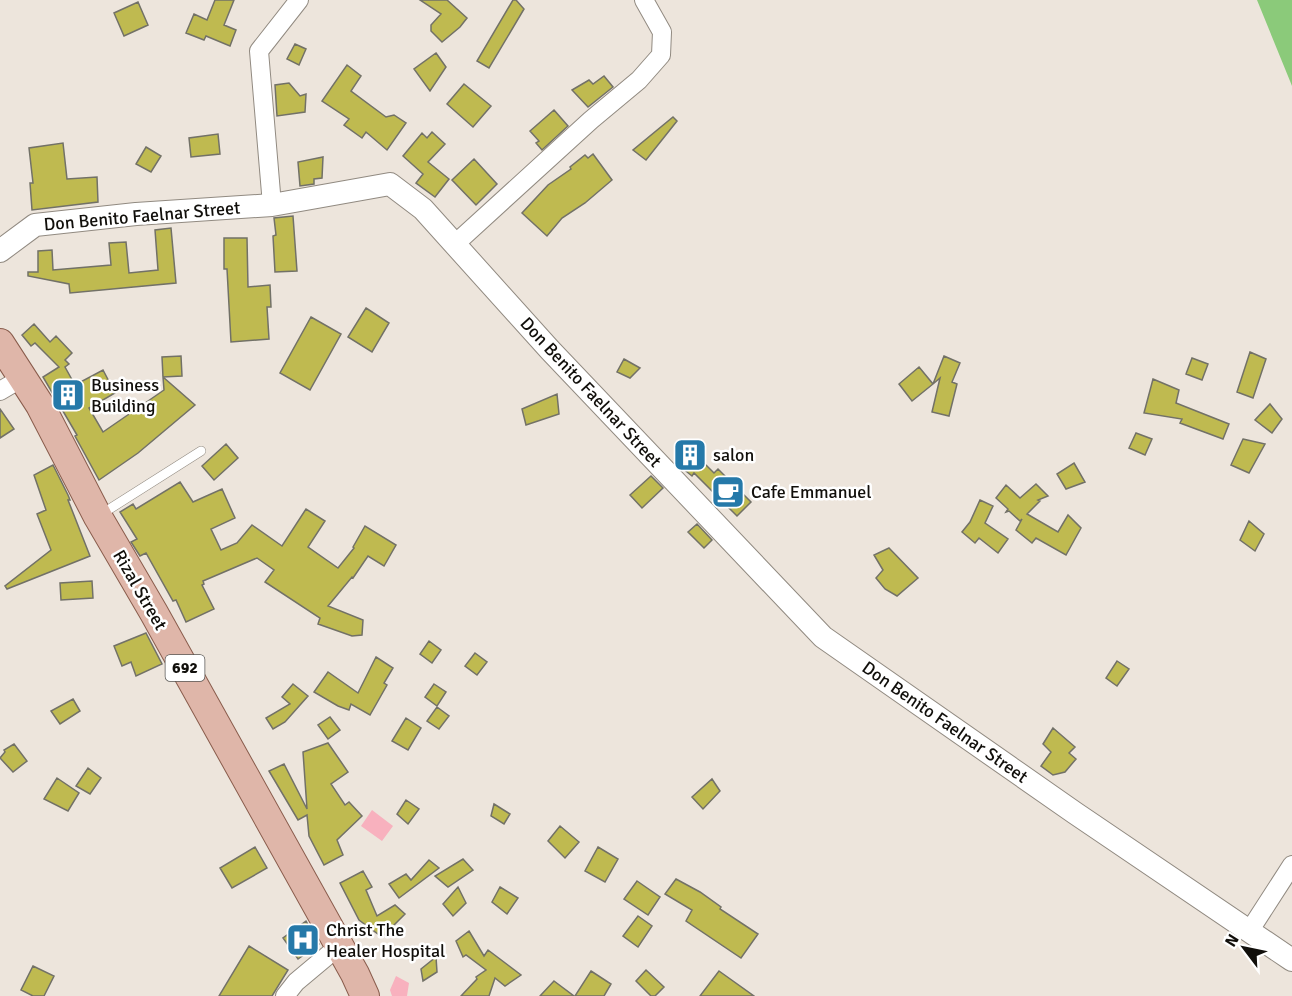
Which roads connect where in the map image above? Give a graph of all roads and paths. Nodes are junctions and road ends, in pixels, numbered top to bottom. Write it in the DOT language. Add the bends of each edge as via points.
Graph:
graph roads {
  1 [pos="299,0"];
  2 [pos="644,0"];
  3 [pos="272,205"];
  4 [pos="455,244"];
  5 [pos="0,251"];
  6 [pos="0,343"];
  7 [pos="11,385"];
  8 [pos="201,451"];
  9 [pos="98,517"];
  10 [pos="1292,865"];
  11 [pos="1250,930"];
  12 [pos="339,946"];
  13 [pos="1292,960"];
  14 [pos="285,996"];
  15 [pos="365,996"];
  1 -- 3 [label="street" via="259,51"];
  2 -- 4 [label="street" via="662,32 661,55 639,80"];
  3 -- 4 [label="street, Don Benito Faelnar Street" via="390,184 423,209"];
  3 -- 5 [label="street, Don Benito Faelnar Street" via="35,225"];
  4 -- 11 [label="street, Don Benito Faelnar Street" via="550,350 823,637"];
  6 -- 7 [label="main road, Rizal Street / 692"];
  7 -- 9 [label="main road, Rizal Street / 692" via="40,405"];
  8 -- 9 [label="lane"];
  9 -- 12 [label="main road, Rizal Street / 692"];
  10 -- 11 [label="street"];
  11 -- 13 [label="street, Don Benito Faelnar Street"];
  12 -- 14 [label="street"];
  12 -- 15 [label="main road, Rizal Street / 692"];
}
